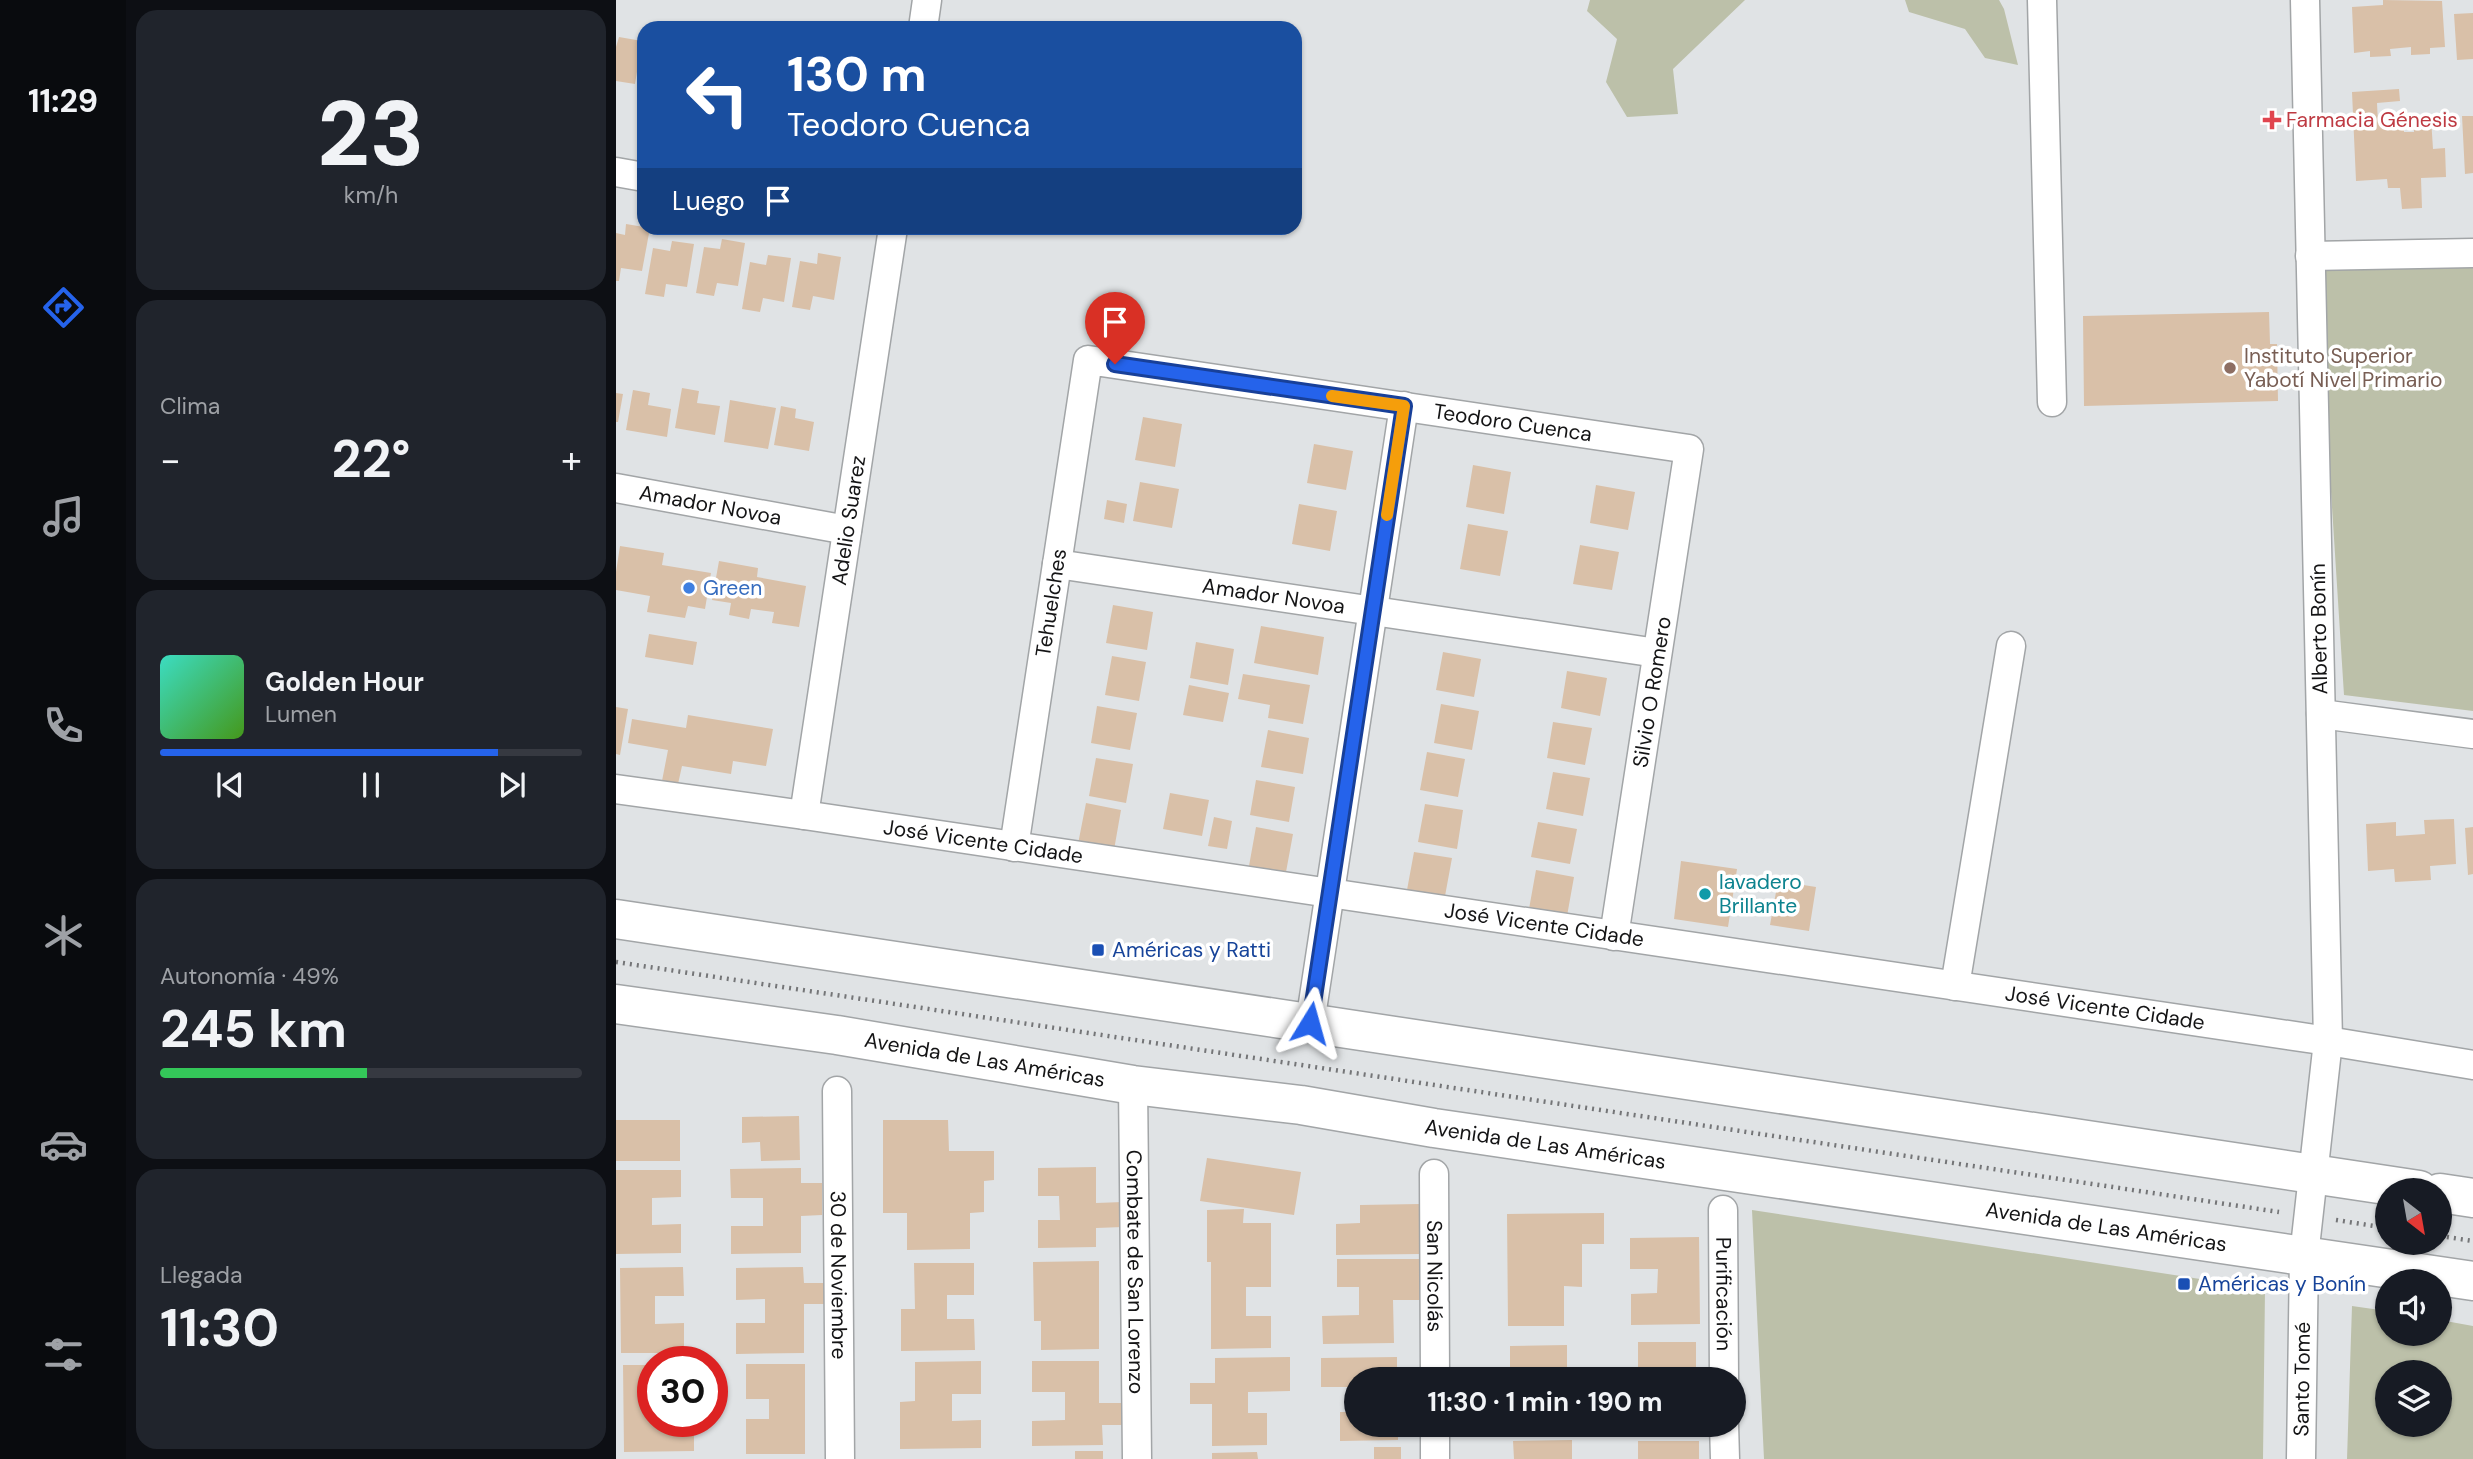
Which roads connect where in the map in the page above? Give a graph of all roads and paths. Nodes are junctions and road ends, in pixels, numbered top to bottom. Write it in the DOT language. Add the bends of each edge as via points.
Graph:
graph roads {
  1 [pos="927,0"];
  2 [pos="2042,0"];
  3 [pos="2305,0"];
  4 [pos="924,21"];
  5 [pos="616,172"];
  6 [pos="637,176"];
  7 [pos="891,235"];
  8 [pos="2473,253"];
  9 [pos="2310,256"];
  10 [pos="1088,360"];
  11 [pos="2052,402"];
  12 [pos="1404,406"];
  13 [pos="1689,449"];
  14 [pos="616,488"];
  15 [pos="847,530"];
  16 [pos="1057,564"];
  17 [pos="1373,611"];
  18 [pos="2011,646"];
  19 [pos="1657,653"];
  20 [pos="2321,714"];
  21 [pos="2473,734"];
  22 [pos="616,789"];
  23 [pos="804,815"];
  24 [pos="1014,847"];
  25 [pos="1329,894"];
  26 [pos="616,919"];
  27 [pos="1614,936"];
  28 [pos="616,962"];
  29 [pos="1955,986"];
  30 [pos="616,1004"];
  31 [pos="1310,1023"];
  32 [pos="2328,1041"];
  33 [pos="2473,1065"];
  34 [pos="1133,1085"];
  35 [pos="837,1091"];
  36 [pos="1434,1174"];
  37 [pos="2313,1174"];
  38 [pos="2375,1183"];
  39 [pos="2452,1195"];
  40 [pos="2473,1198"];
  41 [pos="1723,1210"];
  42 [pos="2309,1216"];
  43 [pos="2375,1226"];
  44 [pos="2452,1238"];
  45 [pos="2473,1241"];
  46 [pos="2304,1256"];
  47 [pos="2473,1281"];
  48 [pos="1435,1367"];
  49 [pos="1724,1367"];
  50 [pos="1435,1437"];
  51 [pos="1724,1437"];
  52 [pos="840,1459"];
  53 [pos="1137,1459"];
  54 [pos="1436,1459"];
  55 [pos="1725,1459"];
  56 [pos="2301,1459"];
  1 -- 4 [label="street"];
  2 -- 11 [label="street"];
  3 -- 9 [label="street, Alberto Bonín"];
  5 -- 6 [label="street"];
  7 -- 15 [label="street, Adelio Suarez"];
  8 -- 9 [label="street"];
  9 -- 20 [label="street, Alberto Bonín"];
  10 -- 12 [label="street, Teodoro Cuenca"];
  10 -- 16 [label="street, Tehuelches"];
  12 -- 13 [label="street, Teodoro Cuenca"];
  12 -- 17 [label="street"];
  13 -- 19 [label="street, Silvio O Romero"];
  14 -- 15 [label="street, Amador Novoa"];
  15 -- 23 [label="street, Adelio Suarez"];
  16 -- 17 [label="street, Amador Novoa"];
  16 -- 24 [label="street, Tehuelches"];
  17 -- 19 [label="street, Amador Novoa"];
  17 -- 25 [label="street"];
  18 -- 29 [label="street"];
  19 -- 27 [label="street, Silvio O Romero"];
  20 -- 21 [label="street"];
  20 -- 32 [label="street, Alberto Bonín"];
  22 -- 23 [label="street, José Vicente Cidade"];
  23 -- 24 [label="street, José Vicente Cidade"];
  24 -- 25 [label="street, José Vicente Cidade"];
  25 -- 27 [label="street, José Vicente Cidade"];
  25 -- 31 [label="street"];
  26 -- 31 [label="main road"];
  27 -- 29 [label="street, José Vicente Cidade"];
  28 -- 42 [label="path"];
  29 -- 32 [label="street, José Vicente Cidade"];
  30 -- 34 [label="main road, Avenida de Las Américas"];
  31 -- 37 [label="main road"];
  32 -- 33 [label="street, José Vicente Cidade"];
  32 -- 37 [label="street, Alberto Bonín"];
  34 -- 46 [label="main road, Avenida de Las Américas" via="1301,1105"];
  34 -- 53 [label="street, Combate de San Lorenzo"];
  35 -- 52 [label="street, 30 de Noviembre"];
  36 -- 48 [label="street, San Nicolás"];
  37 -- 38 [label="main road"];
  37 -- 42 [label="street, Alberto Bonín"];
  39 -- 40 [label="main road"];
  41 -- 49 [label="street, Purificación"];
  42 -- 43 [label="path"];
  42 -- 46 [label="street, Alberto Bonín"];
  44 -- 45 [label="path"];
  46 -- 47 [label="main road, Avenida de Las Américas"];
  46 -- 56 [label="street, Santo Tomé"];
  50 -- 54 [label="street"];
  51 -- 55 [label="street"];
}
